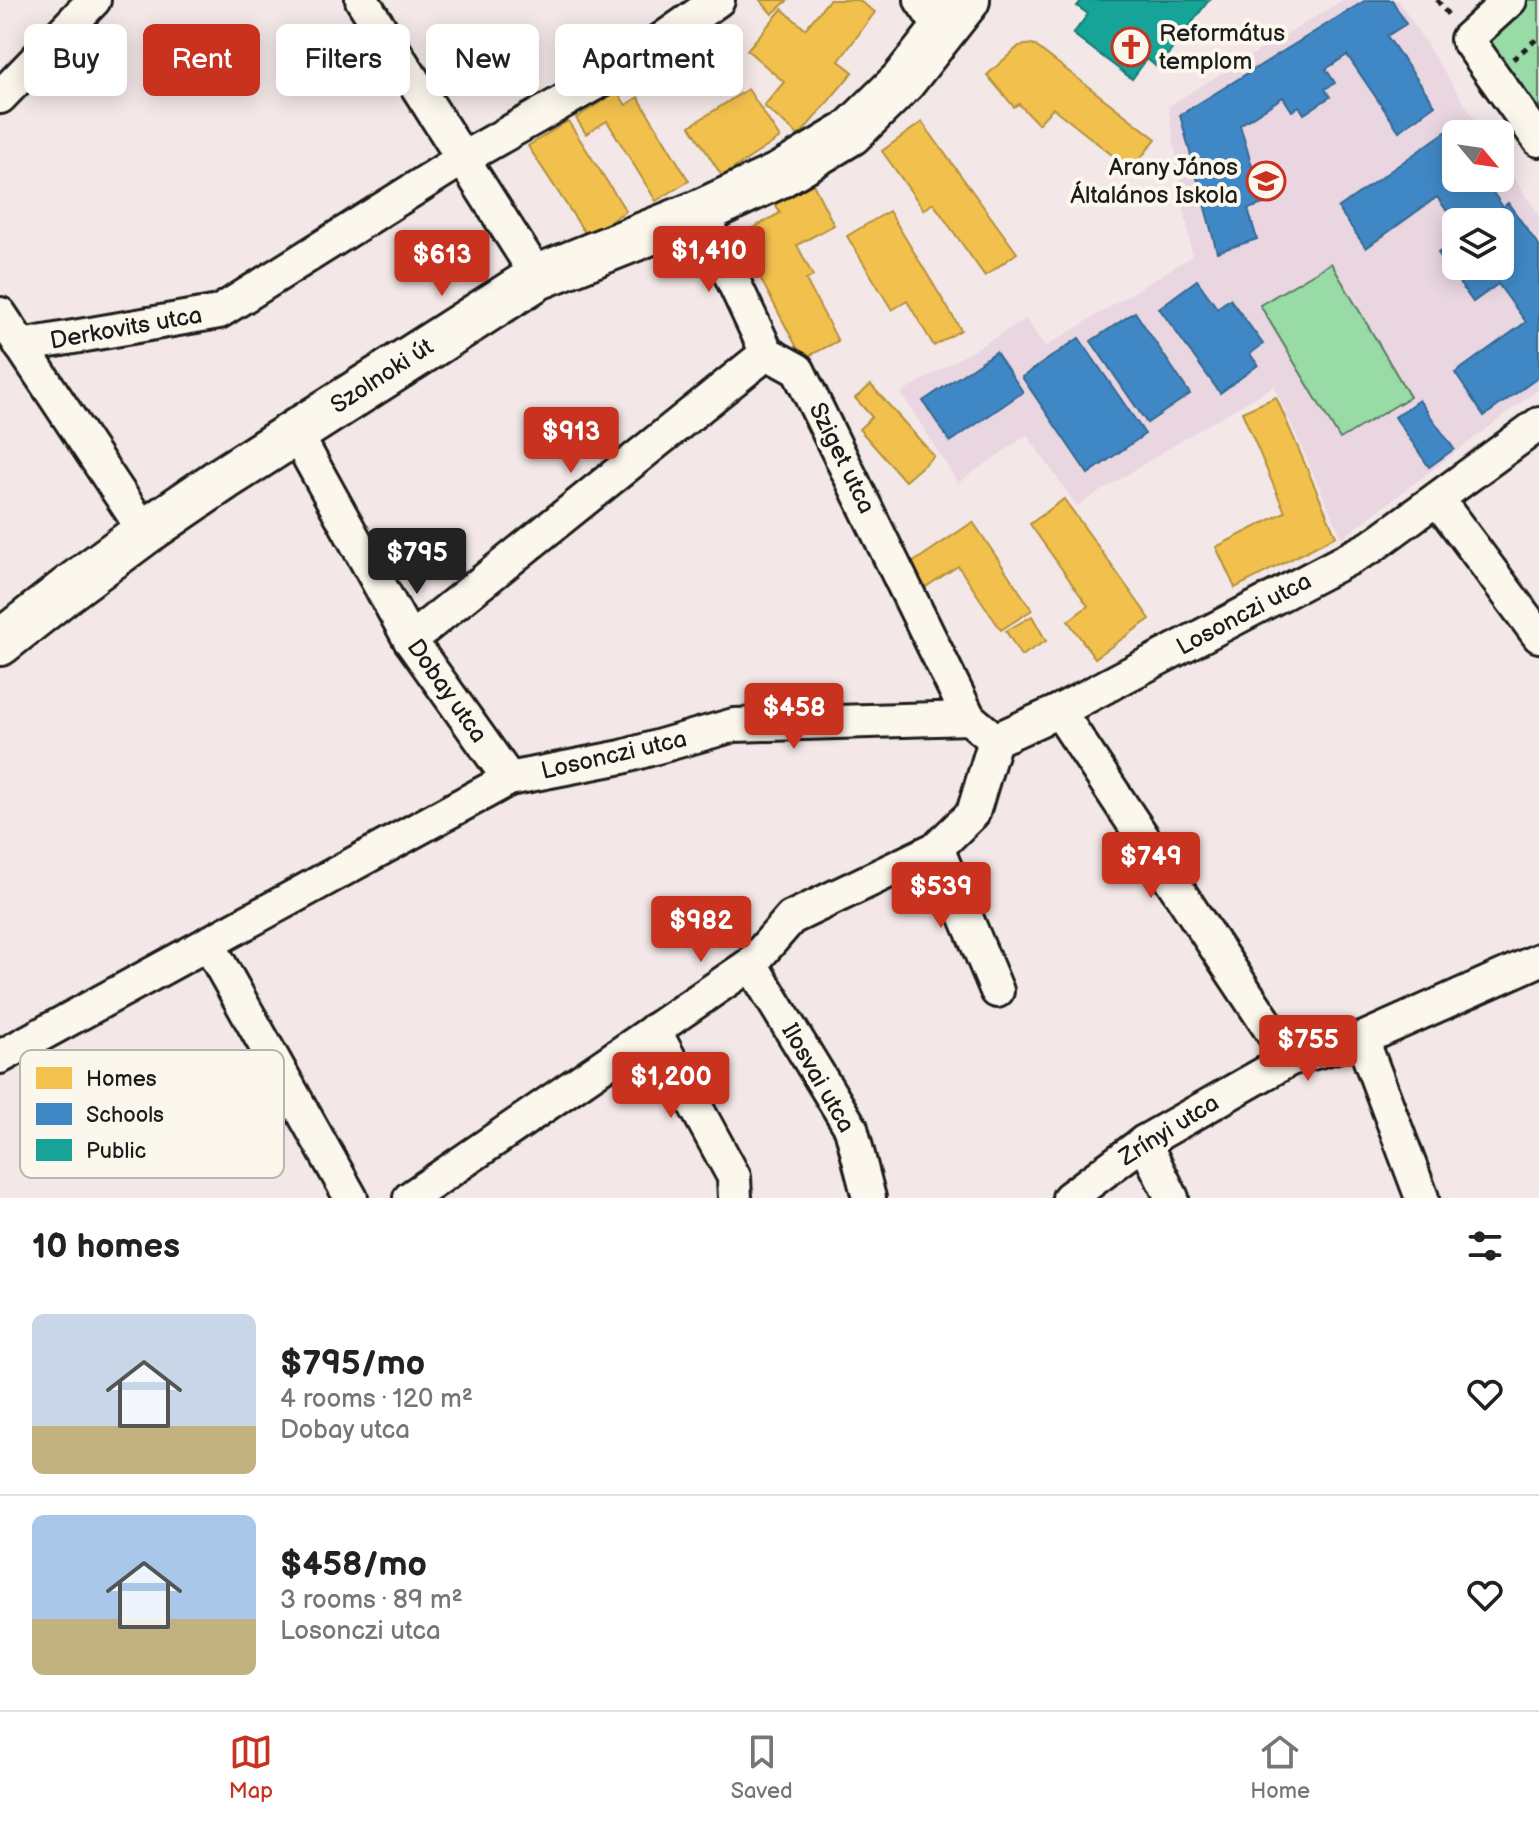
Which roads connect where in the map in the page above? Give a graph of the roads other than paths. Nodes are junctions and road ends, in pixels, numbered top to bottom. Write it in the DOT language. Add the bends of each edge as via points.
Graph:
graph roads {
  1 [pos="94,0"];
  2 [pos="362,0"];
  3 [pos="718,0"];
  4 [pos="1510,0"];
  5 [pos="943,10"];
  6 [pos="0,97"];
  7 [pos="1539,140"];
  8 [pos="462,159"];
  9 [pos="701,212"];
  10 [pos="538,277"];
  11 [pos="0,314"];
  12 [pos="21,346"];
  13 [pos="767,353"];
  14 [pos="1539,424"];
  15 [pos="295,432"];
  16 [pos="1438,500"];
  17 [pos="145,532"];
  18 [pos="1539,636"];
  19 [pos="410,640"];
  20 [pos="0,643"];
  21 [pos="1059,711"];
  22 [pos="969,718"];
  23 [pos="995,740"];
  24 [pos="509,779"];
  25 [pos="937,848"];
  26 [pos="208,943"];
  27 [pos="1539,960"];
  28 [pos="751,964"];
  29 [pos="997,991"];
  30 [pos="654,1030"];
  31 [pos="1362,1039"];
  32 [pos="268,1050"];
  33 [pos="0,1057"];
  34 [pos="1290,1059"];
  35 [pos="284,1079"];
  36 [pos="1144,1142"];
  37 [pos="351,1198"];
  38 [pos="410,1198"];
  39 [pos="735,1198"];
  40 [pos="869,1198"];
  41 [pos="1069,1198"];
  42 [pos="1172,1198"];
  43 [pos="1422,1198"];
  1 -- 6 [label="street"];
  2 -- 8 [label="street"];
  3 -- 8 [label="street, Derkovits utca" via="617,71"];
  4 -- 7 [label="street" via="1467,39"];
  5 -- 9 [label="main road, Szolnoki út" via="903,81 850,133 780,175"];
  8 -- 10 [label="street"];
  8 -- 12 [label="street, Derkovits utca" via="219,312"];
  9 -- 10 [label="main road, Szolnoki út"];
  9 -- 13 [label="street"];
  10 -- 15 [label="main road, Szolnoki út"];
  11 -- 12 [label="street"];
  12 -- 17 [label="street"];
  13 -- 19 [label="street"];
  13 -- 22 [label="street, Sziget utca" via="798,370"];
  14 -- 16 [label="street, Losonczi utca"];
  15 -- 17 [label="main road, Szolnoki út"];
  15 -- 19 [label="street, Dobay utca"];
  16 -- 18 [label="street"];
  16 -- 21 [label="street, Losonczi utca" via="1371,547"];
  17 -- 20 [label="main road, Szolnoki út"];
  19 -- 24 [label="street, Dobay utca"];
  21 -- 23 [label="street, Losonczi utca"];
  21 -- 34 [label="street"];
  22 -- 23 [label="street"];
  22 -- 24 [label="street, Losonczi utca" via="734,725 622,757"];
  23 -- 25 [label="street" via="973,813"];
  24 -- 26 [label="street, Losonczi utca"];
  25 -- 28 [label="street" via="791,918"];
  25 -- 29 [label="street"];
  26 -- 32 [label="street"];
  26 -- 33 [label="street, Losonczi utca"];
  27 -- 31 [label="street, Zrínyi utca"];
  28 -- 30 [label="street"];
  28 -- 40 [label="street, Ilosvai utca" via="851,1128"];
  30 -- 38 [label="street"];
  30 -- 39 [label="street" via="734,1177"];
  31 -- 34 [label="street, Zrínyi utca"];
  31 -- 43 [label="street"];
  34 -- 36 [label="street, Zrínyi utca"];
  35 -- 37 [label="street"];
  36 -- 41 [label="street, Zrínyi utca"];
  36 -- 42 [label="street"];
}
